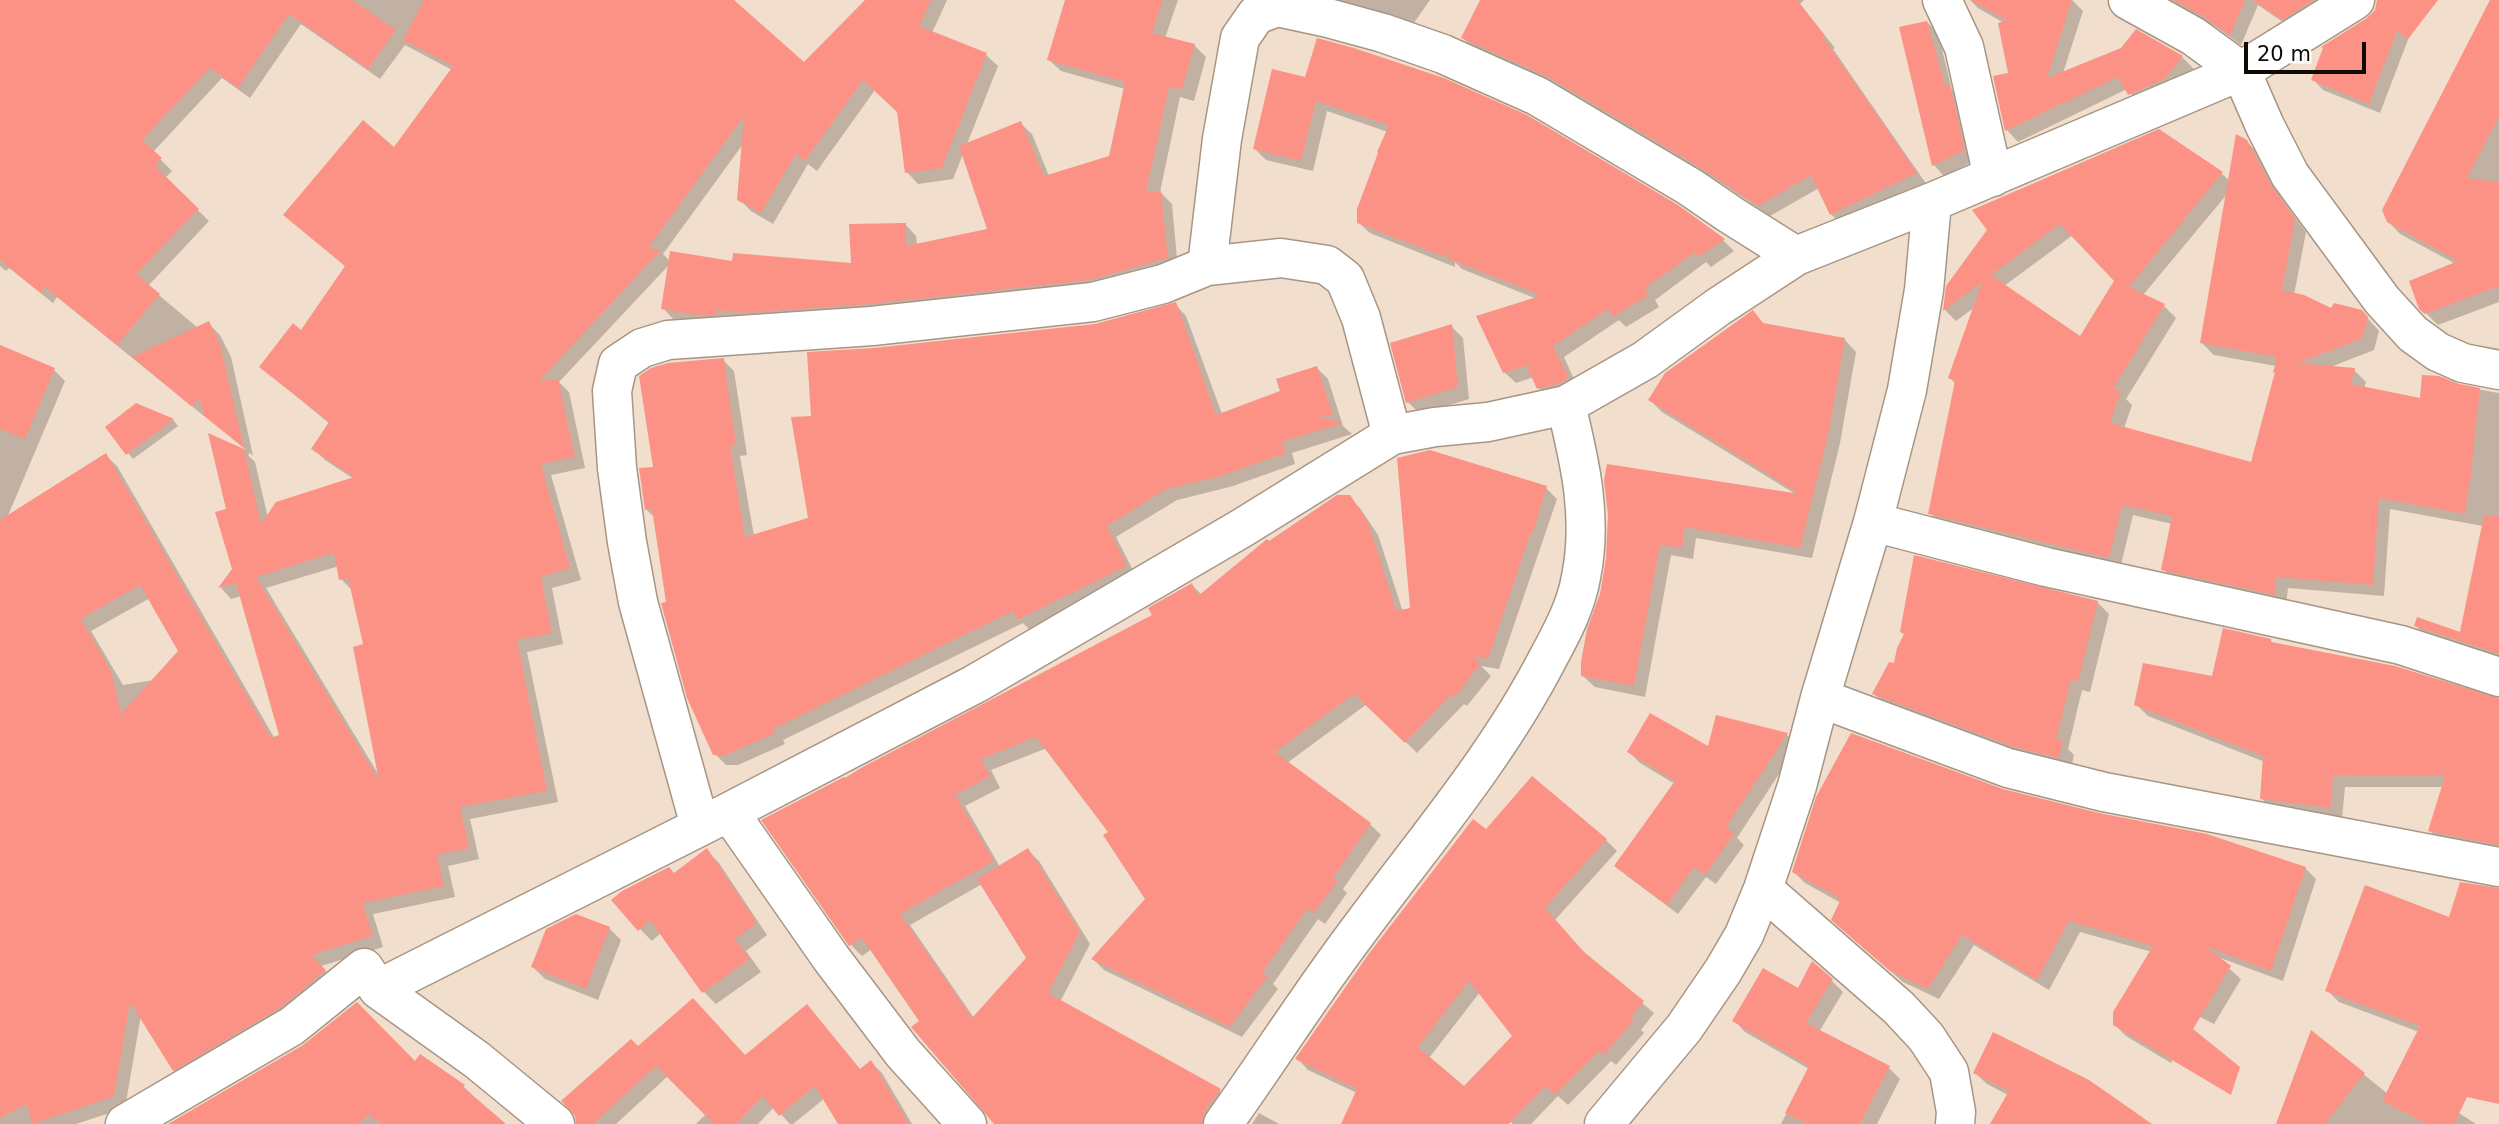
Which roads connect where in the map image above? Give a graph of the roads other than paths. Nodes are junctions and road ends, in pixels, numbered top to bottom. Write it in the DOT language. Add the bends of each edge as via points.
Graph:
graph roads {
  1 [pos="1942,0"];
  2 [pos="2128,0"];
  3 [pos="2355,0"];
  4 [pos="2241,71"];
  5 [pos="1993,177"];
  6 [pos="1932,202"];
  7 [pos="1797,256"];
  8 [pos="1207,266"];
  9 [pos="2499,369"];
  10 [pos="1566,405"];
  11 [pos="1392,435"];
  12 [pos="1873,523"];
  13 [pos="2499,677"];
  14 [pos="1820,698"];
  15 [pos="714,819"];
  16 [pos="2499,867"];
  17 [pos="1763,889"];
  18 [pos="378,989"];
  19 [pos="125,1124"];
  20 [pos="555,1124"];
  21 [pos="967,1124"];
  22 [pos="1223,1124"];
  23 [pos="1604,1124"];
  24 [pos="1955,1124"];
  1 -- 5 [label="street" via="1964,47"];
  2 -- 4 [label="street" via="2193,36"];
  3 -- 4 [label="street"];
  4 -- 5 [label="street"];
  4 -- 9 [label="street" via="2290,175 2382,300 2413,334 2438,352 2463,363"];
  5 -- 6 [label="street"];
  6 -- 7 [label="street"];
  6 -- 12 [label="street" via="1924,290 1907,390"];
  7 -- 8 [label="street" via="1536,96 1395,37 1277,7 1256,15 1240,38"];
  7 -- 10 [label="street" via="1645,360"];
  8 -- 11 [label="street" via="1281,258 1327,265 1345,279 1361,318"];
  8 -- 15 [label="street" via="1163,284 1093,302 872,327 668,340 642,348 618,364 612,391 617,468 638,602"];
  10 -- 11 [label="street" via="1488,422"];
  10 -- 22 [label="street" via="1581,466 1588,534 1581,579 1567,622 1506,732 1350,942"];
  11 -- 15 [label="street" via="975,684"];
  12 -- 13 [label="street" via="2402,645"];
  12 -- 14 [label="street"];
  14 -- 16 [label="street" via="1970,755 2068,783"];
  14 -- 17 [label="street"];
  15 -- 18 [label="street"];
  15 -- 21 [label="street" via="831,958 895,1043"];
  17 -- 23 [label="street" via="1744,934 1684,1028"];
  17 -- 24 [label="street" via="1926,1037 1949,1072"];
  18 -- 19 [label="street" via="364,968 292,1026"];
  18 -- 20 [label="street" via="477,1060"];
}
